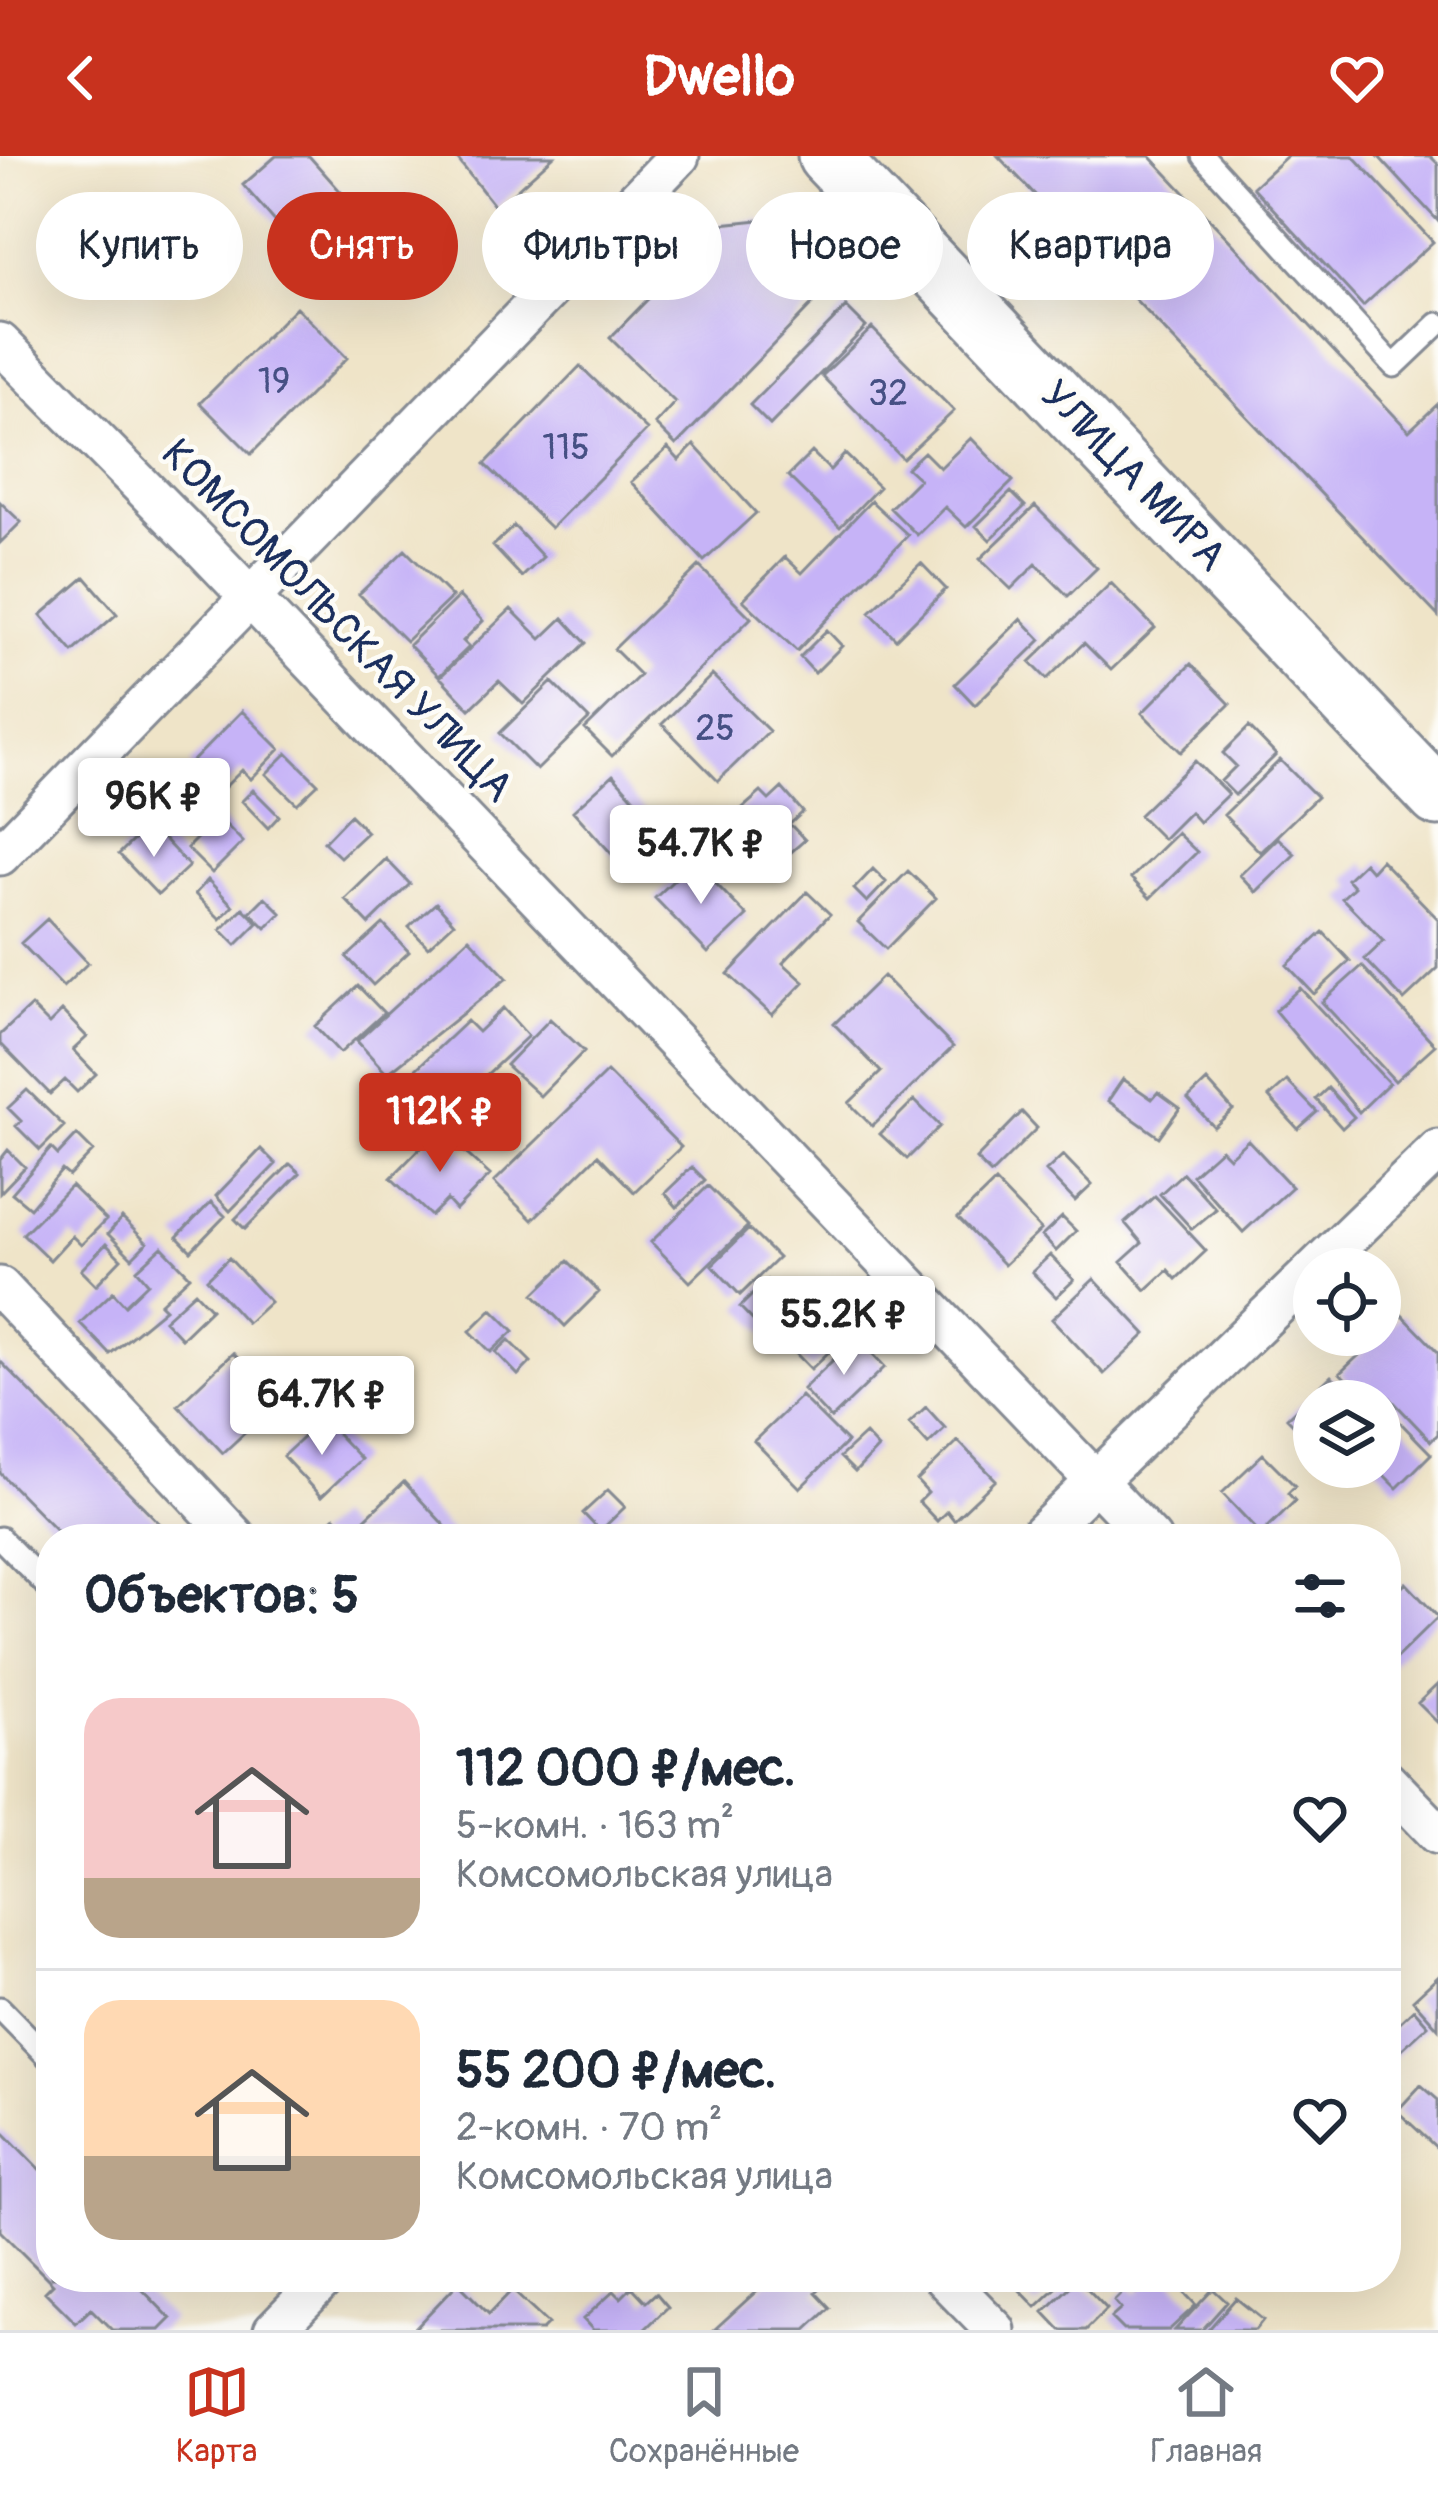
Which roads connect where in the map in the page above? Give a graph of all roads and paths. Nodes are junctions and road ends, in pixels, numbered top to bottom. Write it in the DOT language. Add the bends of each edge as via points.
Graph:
graph roads {
  1 [pos="679,156"];
  2 [pos="827,156"];
  3 [pos="1203,156"];
  4 [pos="1438,324"];
  5 [pos="0,343"];
  6 [pos="250,600"];
  7 [pos="1438,797"];
  8 [pos="0,855"];
  9 [pos="1438,1150"];
  10 [pos="2,1292"];
  11 [pos="1093,1479"];
  12 [pos="222,1524"];
  13 [pos="1050,1524"];
  14 [pos="1136,1524"];
  15 [pos="0,1538"];
  16 [pos="36,1575"];
  17 [pos="1401,1796"];
  18 [pos="1438,1834"];
  19 [pos="0,2008"];
  20 [pos="36,2045"];
  21 [pos="311,2292"];
  22 [pos="957,2292"];
  23 [pos="274,2330"];
  24 [pos="994,2330"];
  1 -- 6 [label="street"];
  2 -- 7 [label="street, УЛИЦА МИРА"];
  3 -- 4 [label="lane" via="1394,366"];
  5 -- 6 [label="street, КОМСОМОЛЬСКАЯ УЛИЦА"];
  6 -- 8 [label="street"];
  6 -- 11 [label="street, КОМСОМОЛЬСКАЯ УЛИЦА"];
  9 -- 11 [label="street"];
  10 -- 12 [label="street"];
  11 -- 13 [label="street"];
  11 -- 14 [label="street, КОМСОМОЛЬСКАЯ УЛИЦА"];
  15 -- 16 [label="lane"];
  17 -- 18 [label="street"];
  19 -- 20 [label="lane"];
  21 -- 23 [label="street"];
  22 -- 24 [label="street"];
}
